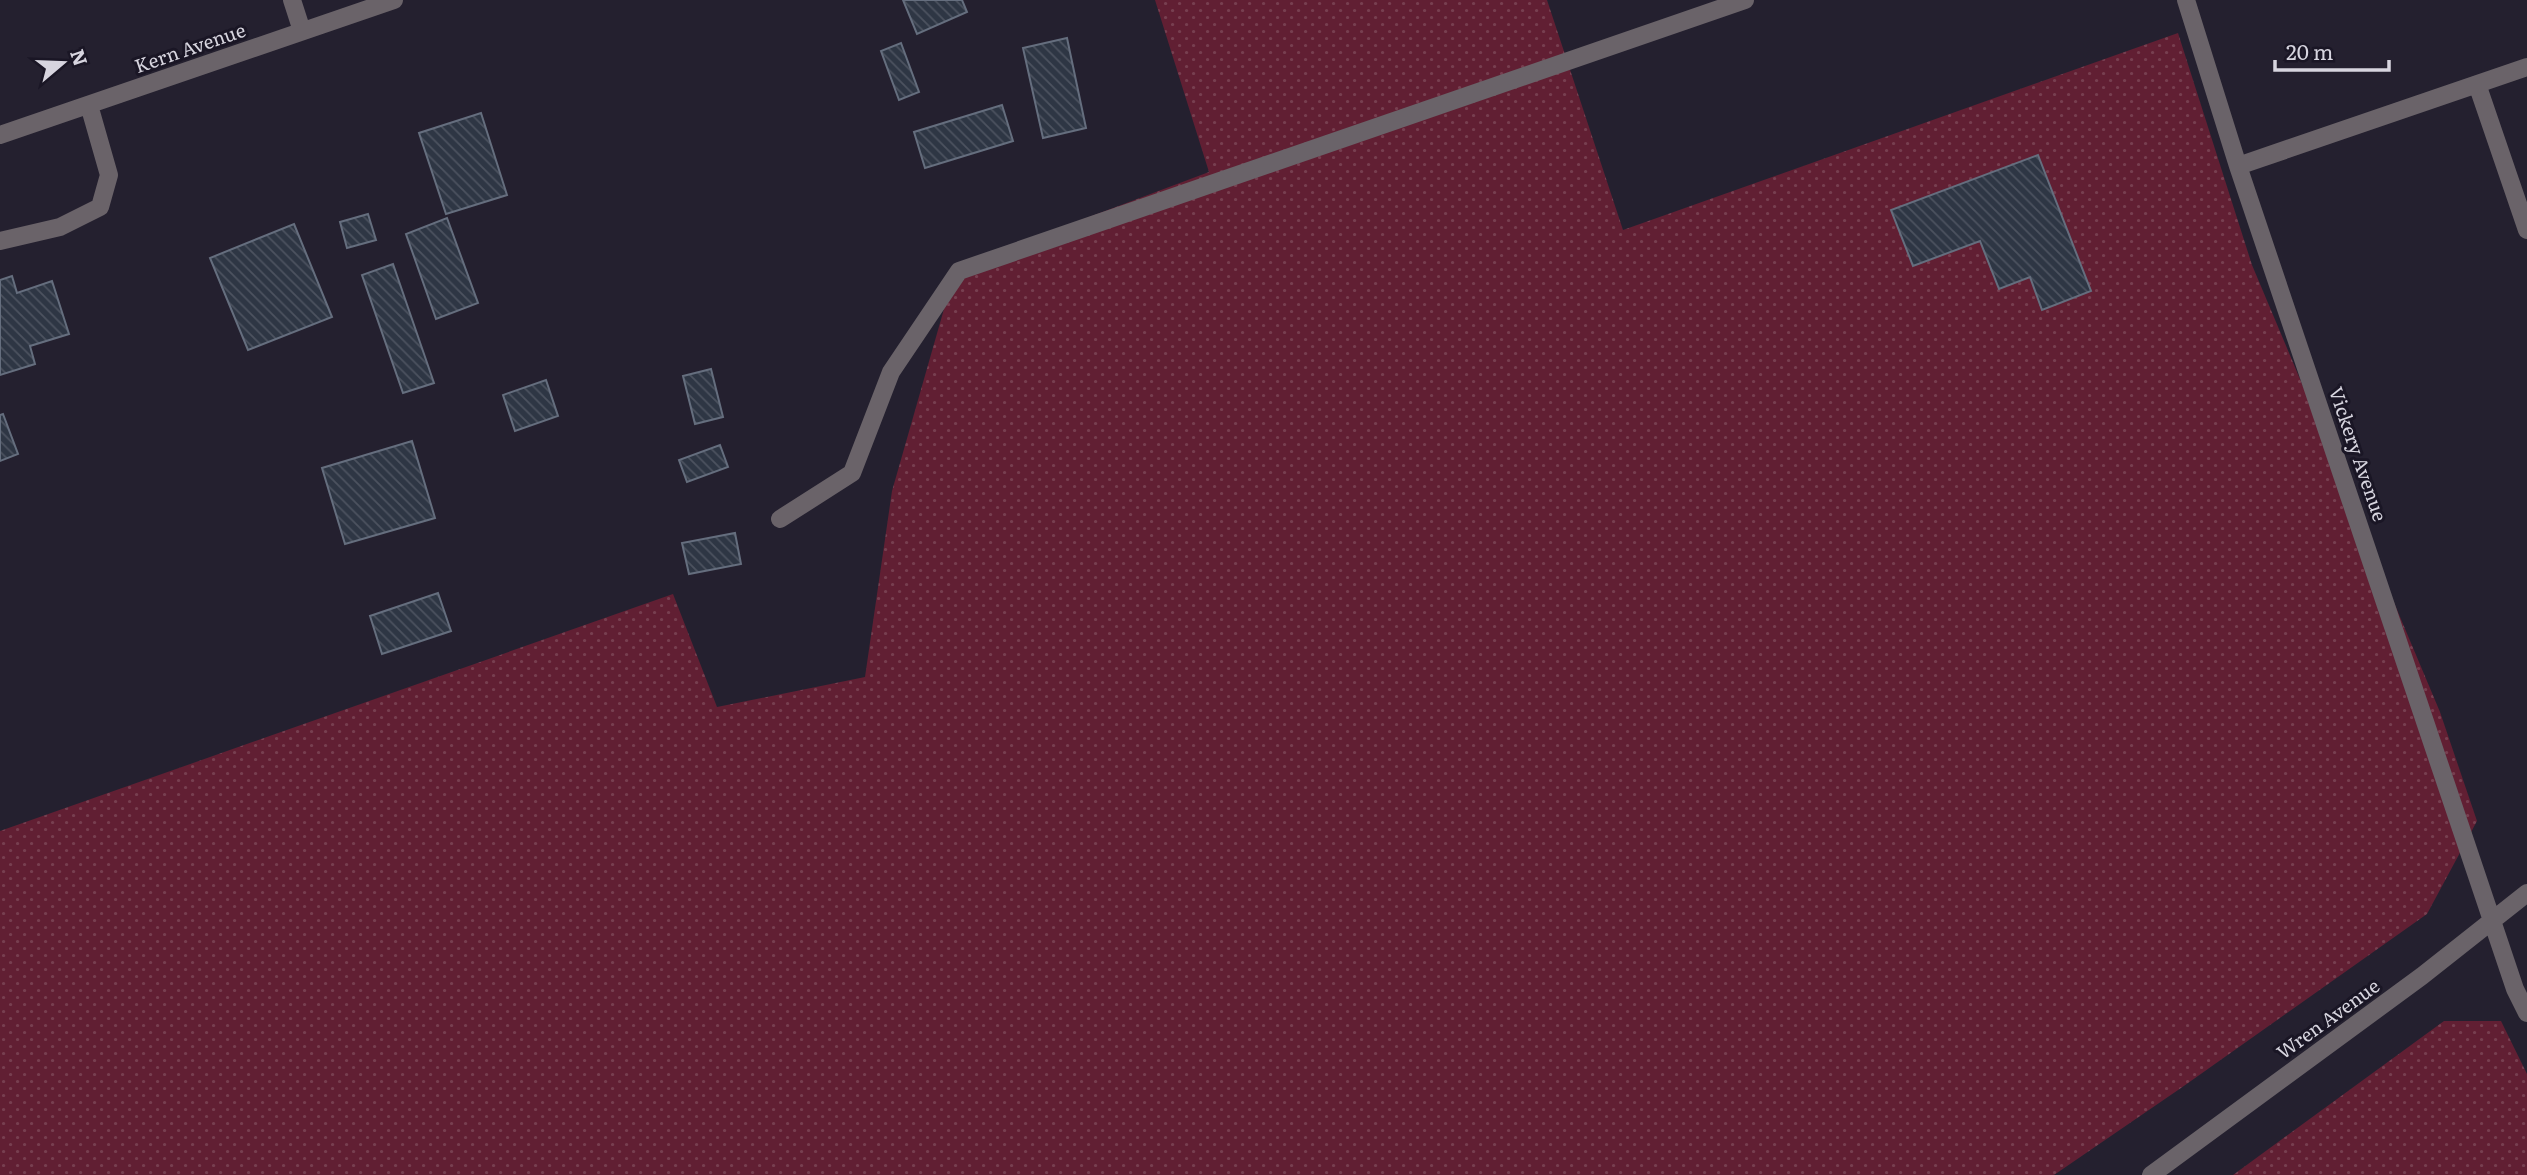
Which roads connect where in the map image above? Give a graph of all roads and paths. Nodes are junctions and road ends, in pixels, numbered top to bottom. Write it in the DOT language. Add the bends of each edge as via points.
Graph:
graph roads {
  1 [pos="292,0"];
  2 [pos="394,0"];
  3 [pos="1745,0"];
  4 [pos="2186,0"];
  5 [pos="302,31"];
  6 [pos="2527,66"];
  7 [pos="2477,84"];
  8 [pos="89,105"];
  9 [pos="0,135"];
  10 [pos="2238,166"];
  11 [pos="2527,230"];
  12 [pos="0,241"];
  13 [pos="780,519"];
  14 [pos="2527,893"];
  15 [pos="2492,921"];
  16 [pos="2527,1013"];
  17 [pos="2151,1175"];
  1 -- 5 [label="street"];
  2 -- 5 [label="street, Kern Avenue"];
  3 -- 13 [label="street" via="959,271 891,372 852,473"];
  4 -- 10 [label="street, Vickery Avenue"];
  5 -- 8 [label="street, Kern Avenue"];
  6 -- 7 [label="street"];
  7 -- 10 [label="street"];
  7 -- 11 [label="street"];
  8 -- 9 [label="street, Kern Avenue"];
  8 -- 12 [label="street" via="109,175 100,207 60,227"];
  10 -- 15 [label="street, Vickery Avenue"];
  14 -- 15 [label="street, Wren Avenue"];
  15 -- 16 [label="street, Vickery Avenue"];
  15 -- 17 [label="street, Wren Avenue"];
}
